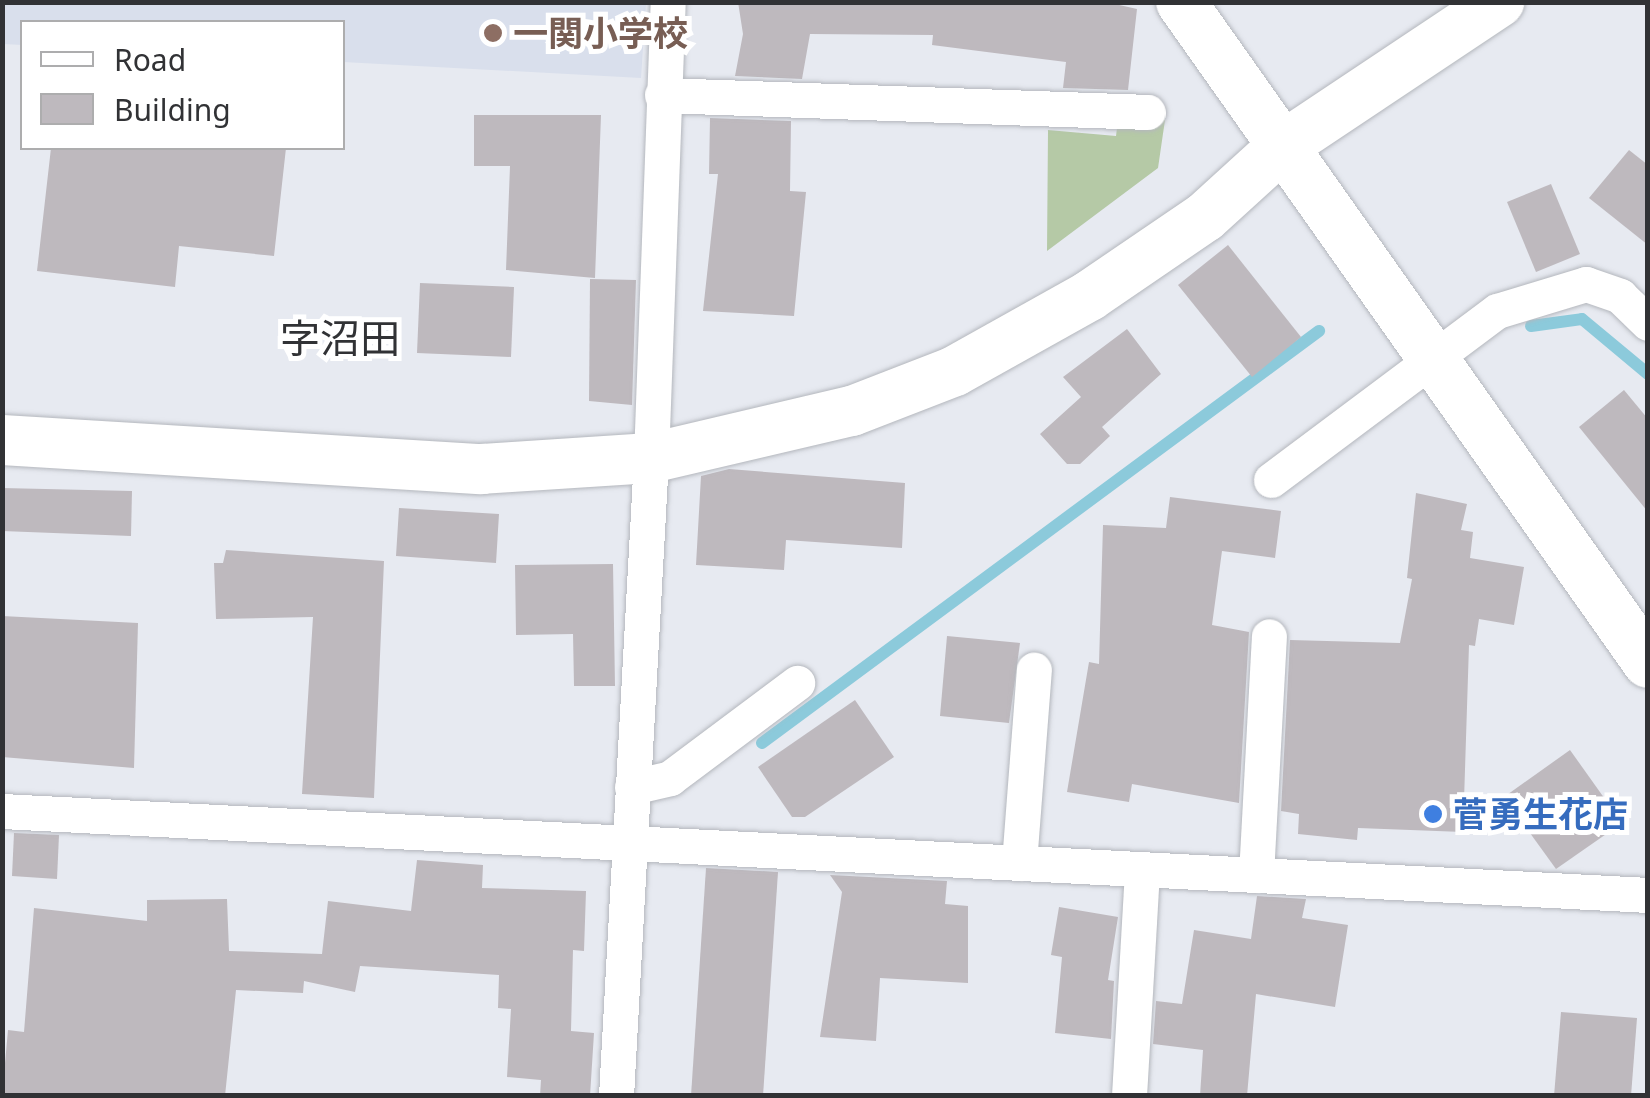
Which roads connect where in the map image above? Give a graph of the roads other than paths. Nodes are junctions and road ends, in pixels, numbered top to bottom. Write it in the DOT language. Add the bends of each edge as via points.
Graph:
graph roads {
  1 [pos="668,2"];
  2 [pos="1181,2"];
  3 [pos="1499,2"];
  4 [pos="662,95"];
  5 [pos="1148,112"];
  6 [pos="1283,146"];
  7 [pos="1648,323"];
  8 [pos="1429,360"];
  9 [pos="2,440"];
  10 [pos="652,458"];
  11 [pos="1271,480"];
  12 [pos="1269,636"];
  13 [pos="1648,663"];
  14 [pos="1034,670"];
  15 [pos="797,683"];
  16 [pos="632,787"];
  17 [pos="2,811"];
  18 [pos="629,844"];
  19 [pos="1019,863"];
  20 [pos="1142,870"];
  21 [pos="1256,875"];
  22 [pos="1648,895"];
  23 [pos="616,1096"];
  24 [pos="1130,1096"];
  1 -- 4 [label="street"];
  2 -- 6 [label="street"];
  3 -- 6 [label="street"];
  4 -- 5 [label="street"];
  4 -- 10 [label="street"];
  6 -- 8 [label="street"];
  6 -- 10 [label="street" via="1205,217 1089,296 955,371 852,412"];
  7 -- 8 [label="street" via="1620,296 1586,284 1498,311"];
  8 -- 11 [label="street"];
  8 -- 13 [label="street"];
  9 -- 10 [label="street" via="482,469"];
  10 -- 16 [label="street"];
  12 -- 21 [label="street"];
  14 -- 19 [label="street"];
  15 -- 16 [label="street" via="670,778"];
  16 -- 18 [label="street"];
  17 -- 18 [label="street"];
  18 -- 19 [label="street"];
  18 -- 23 [label="street"];
  19 -- 20 [label="street"];
  20 -- 21 [label="street"];
  20 -- 24 [label="street"];
  21 -- 22 [label="street"];
}
